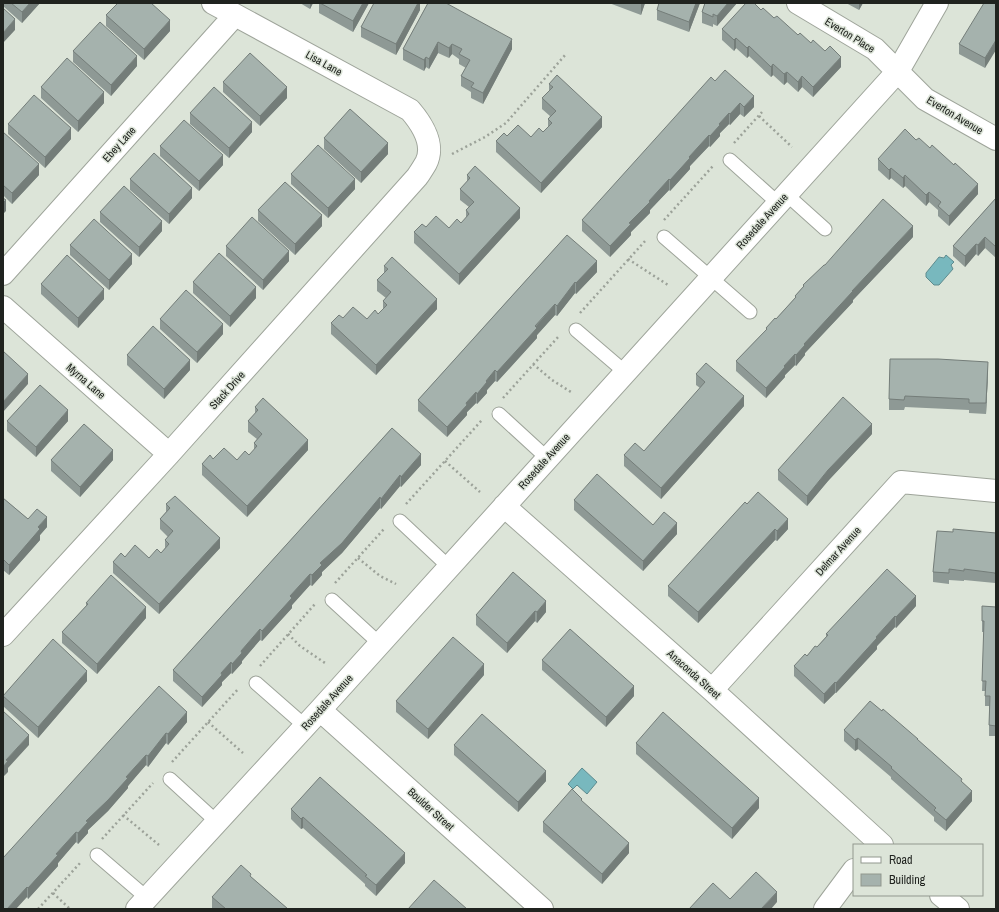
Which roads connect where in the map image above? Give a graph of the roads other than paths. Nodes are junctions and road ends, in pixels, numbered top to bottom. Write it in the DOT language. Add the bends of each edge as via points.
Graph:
graph roads {
  1 [pos="213,3"];
  2 [pos="798,3"];
  3 [pos="938,3"];
  4 [pos="235,14"];
  5 [pos="898,71"];
  6 [pos="426,133"];
  7 [pos="996,140"];
  8 [pos="730,160"];
  9 [pos="782,199"];
  10 [pos="825,229"];
  11 [pos="664,237"];
  12 [pos="3,274"];
  13 [pos="711,277"];
  14 [pos="3,307"];
  15 [pos="750,312"];
  16 [pos="576,330"];
  17 [pos="625,372"];
  18 [pos="499,414"];
  19 [pos="169,454"];
  20 [pos="547,458"];
  21 [pos="996,491"];
  22 [pos="504,506"];
  23 [pos="400,521"];
  24 [pos="449,567"];
  25 [pos="332,600"];
  26 [pos="3,636"];
  27 [pos="380,644"];
  28 [pos="256,683"];
  29 [pos="712,690"];
  30 [pos="320,710"];
  31 [pos="305,726"];
  32 [pos="170,779"];
  33 [pos="217,822"];
  34 [pos="877,843"];
  35 [pos="97,855"];
  36 [pos="853,871"];
  37 [pos="942,896"];
  38 [pos="142,904"];
  39 [pos="542,909"];
  40 [pos="825,909"];
  41 [pos="958,909"];
  1 -- 4 [label="street, Lisa Lane"];
  2 -- 5 [label="street, Everton Place" via="876,50"];
  3 -- 5 [label="street, Rosedale Avenue"];
  4 -- 6 [label="street, Lisa Lane" via="410,110"];
  4 -- 12 [label="street, Ebey Lane"];
  5 -- 7 [label="street, Everton Avenue" via="925,99"];
  5 -- 9 [label="street, Rosedale Avenue"];
  6 -- 19 [label="street, Stack Drive" via="429,149 427,162 417,177"];
  8 -- 9 [label="lane"];
  9 -- 10 [label="lane"];
  9 -- 13 [label="street, Rosedale Avenue"];
  11 -- 13 [label="lane"];
  13 -- 15 [label="lane"];
  13 -- 17 [label="street, Rosedale Avenue"];
  14 -- 19 [label="street, Myrna Lane"];
  16 -- 17 [label="lane"];
  17 -- 20 [label="street, Rosedale Avenue"];
  18 -- 20 [label="lane"];
  19 -- 26 [label="street, Stack Drive"];
  20 -- 22 [label="street, Rosedale Avenue"];
  21 -- 29 [label="street, Delmar Avenue" via="901,482"];
  22 -- 24 [label="street, Rosedale Avenue"];
  22 -- 29 [label="street, Anaconda Street"];
  23 -- 24 [label="lane"];
  24 -- 27 [label="street, Rosedale Avenue"];
  25 -- 27 [label="lane"];
  27 -- 30 [label="street, Rosedale Avenue"];
  28 -- 31 [label="lane"];
  29 -- 34 [label="street, Anaconda Street"];
  30 -- 31 [label="street, Rosedale Avenue"];
  30 -- 39 [label="street, Boulder Street"];
  31 -- 33 [label="street, Rosedale Avenue"];
  32 -- 33 [label="lane"];
  33 -- 38 [label="street, Rosedale Avenue"];
  35 -- 38 [label="lane"];
  36 -- 40 [label="street"];
  37 -- 41 [label="street"];
}
